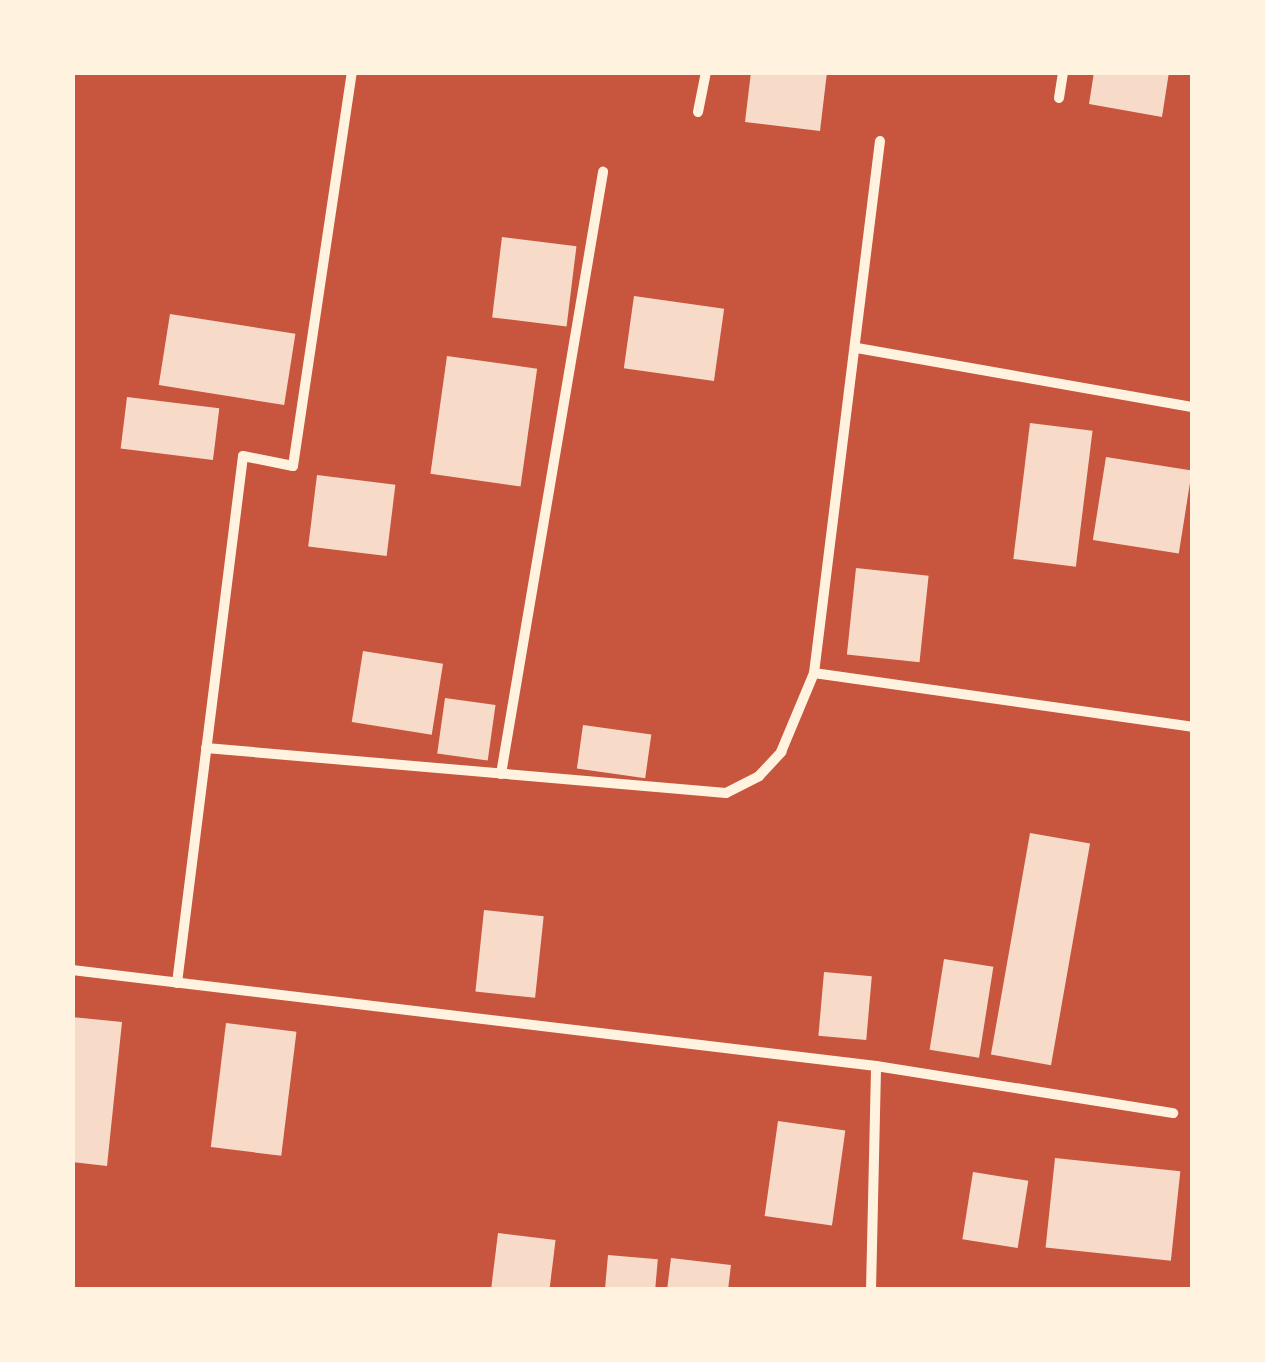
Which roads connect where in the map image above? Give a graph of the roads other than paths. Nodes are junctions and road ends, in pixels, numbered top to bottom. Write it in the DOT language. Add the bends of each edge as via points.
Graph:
graph roads {
  1 [pos="352,72"];
  2 [pos="706,72"];
  3 [pos="1064,72"];
  4 [pos="1058,98"];
  5 [pos="698,112"];
  6 [pos="880,141"];
  7 [pos="604,172"];
  8 [pos="857,348"];
  9 [pos="1192,406"];
  10 [pos="814,673"];
  11 [pos="1192,727"];
  12 [pos="206,748"];
  13 [pos="501,774"];
  14 [pos="72,970"];
  15 [pos="176,983"];
  16 [pos="876,1066"];
  17 [pos="1172,1113"];
  18 [pos="871,1290"];
  1 -- 12 [label="street" via="293,466 243,456"];
  2 -- 5 [label="street"];
  3 -- 4 [label="street"];
  6 -- 8 [label="street"];
  7 -- 13 [label="street"];
  8 -- 9 [label="street"];
  8 -- 10 [label="street"];
  10 -- 11 [label="street"];
  10 -- 13 [label="street" via="781,752 759,776 726,793"];
  12 -- 13 [label="street"];
  12 -- 15 [label="street"];
  14 -- 15 [label="street"];
  15 -- 16 [label="street"];
  16 -- 17 [label="street"];
  16 -- 18 [label="street"];
}
